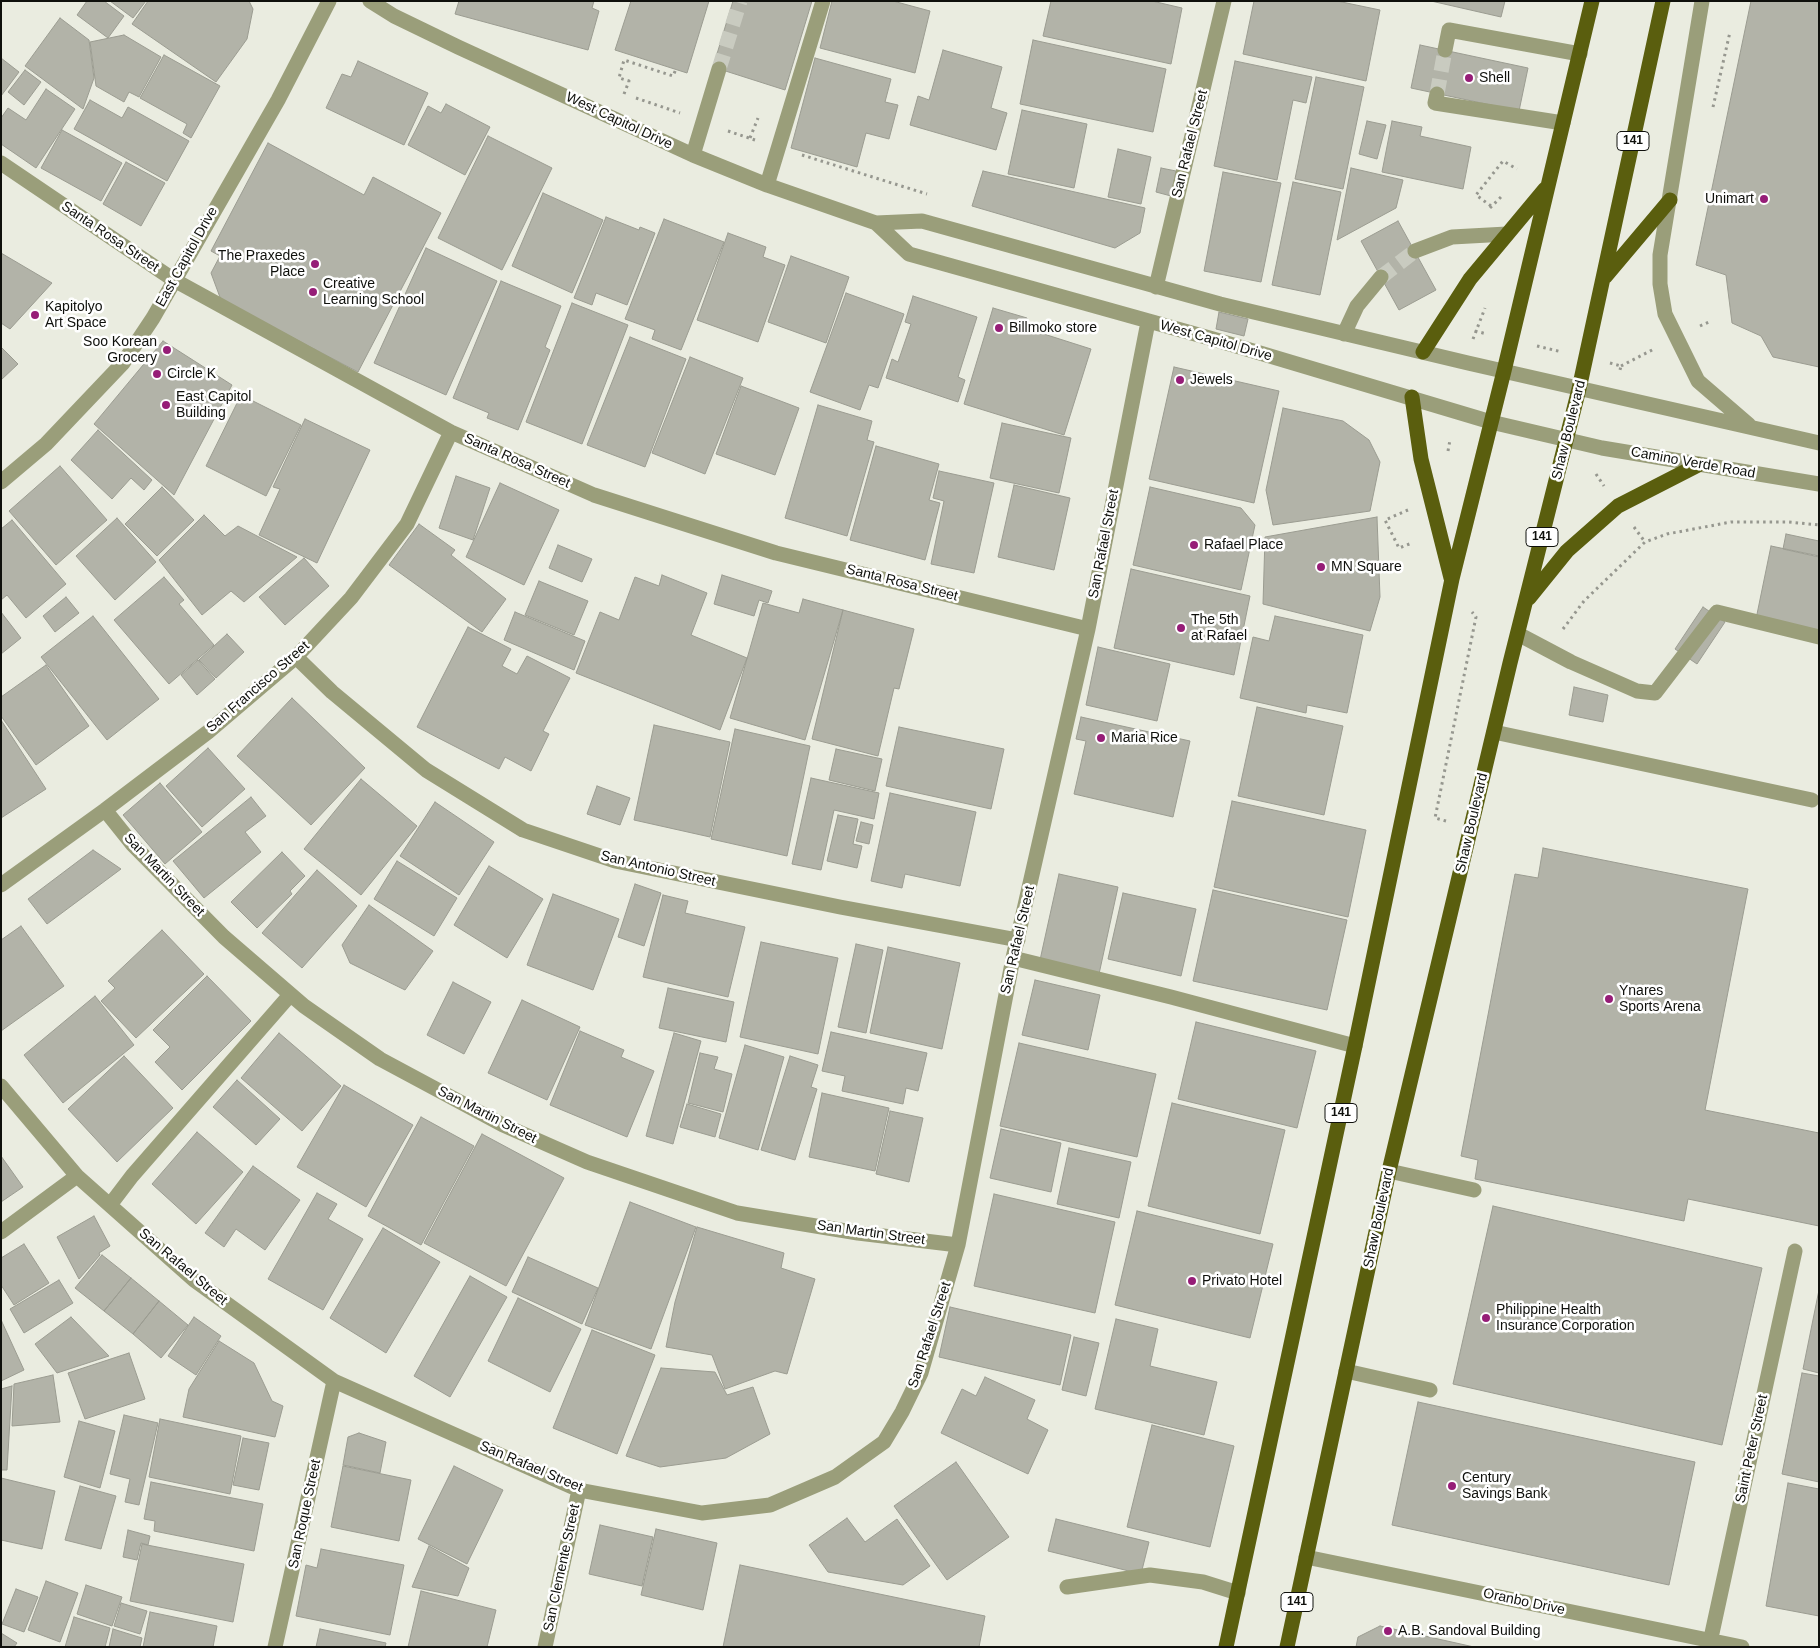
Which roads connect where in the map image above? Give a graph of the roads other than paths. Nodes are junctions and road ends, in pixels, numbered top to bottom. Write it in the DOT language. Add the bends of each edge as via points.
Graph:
graph roads {
  1 [pos="330,1"];
  2 [pos="370,1"];
  3 [pos="822,1"];
  4 [pos="1224,1"];
  5 [pos="1592,1"];
  6 [pos="1663,1"];
  7 [pos="1702,1"];
  8 [pos="1445,50"];
  9 [pos="1580,54"];
  10 [pos="719,69"];
  11 [pos="1437,94"];
  12 [pos="1563,123"];
  13 [pos="693,155"];
  14 [pos="1,162"];
  15 [pos="767,185"];
  16 [pos="1548,186"];
  17 [pos="1670,200"];
  18 [pos="876,222"];
  19 [pos="1507,234"];
  20 [pos="1415,251"];
  21 [pos="1380,277"];
  22 [pos="174,280"];
  23 [pos="1602,280"];
  24 [pos="1156,287"];
  25 [pos="1148,322"];
  26 [pos="1344,334"];
  27 [pos="1423,352"];
  28 [pos="1504,372"];
  29 [pos="1580,389"];
  30 [pos="1412,397"];
  31 [pos="1491,422"];
  32 [pos="1752,428"];
  33 [pos="451,432"];
  34 [pos="1567,441"];
  35 [pos="1819,443"];
  36 [pos="1698,465"];
  37 [pos="1,482"];
  38 [pos="1819,484"];
  39 [pos="1452,579"];
  40 [pos="1526,601"];
  41 [pos="1088,629"];
  42 [pos="1518,634"];
  43 [pos="1819,637"];
  44 [pos="296,657"];
  45 [pos="1494,732"];
  46 [pos="1812,800"];
  47 [pos="105,810"];
  48 [pos="1,885"];
  49 [pos="1018,940"];
  50 [pos="1013,958"];
  51 [pos="290,995"];
  52 [pos="1355,1046"];
  53 [pos="1,1086"];
  54 [pos="1389,1171"];
  55 [pos="77,1176"];
  56 [pos="1474,1190"];
  57 [pos="110,1205"];
  58 [pos="1,1232"];
  59 [pos="958,1245"];
  60 [pos="1795,1250"];
  61 [pos="1346,1371"];
  62 [pos="334,1381"];
  63 [pos="1430,1390"];
  64 [pos="579,1490"];
  65 [pos="1306,1557"];
  66 [pos="1067,1587"];
  67 [pos="1238,1593"];
  68 [pos="1709,1644"];
  69 [pos="276,1647"];
  70 [pos="545,1647"];
  71 [pos="1226,1647"];
  72 [pos="1287,1647"];
  73 [pos="1742,1647"];
  1 -- 22 [label="street, East Capitol Drive" via="278,100"];
  2 -- 13 [label="street, West Capitol Drive" via="458,47"];
  3 -- 15 [label="street"];
  4 -- 24 [label="street, San Rafael Street"];
  5 -- 9 [label="main road, 141"];
  6 -- 23 [label="main road, Shaw Boulevard / 141"];
  7 -- 17 [label="street"];
  8 -- 9 [label="street" via="1449,30"];
  9 -- 12 [label="main road, 141"];
  10 -- 13 [label="street"];
  11 -- 12 [label="street" via="1434,103"];
  12 -- 16 [label="main road, 141"];
  13 -- 15 [label="street, West Capitol Drive"];
  14 -- 22 [label="street, Santa Rosa Street"];
  15 -- 18 [label="street, West Capitol Drive"];
  16 -- 19 [label="main road"];
  16 -- 28 [label="main road, 141"];
  17 -- 23 [label="main road"];
  17 -- 32 [label="street" via="1660,255 1665,314 1698,381"];
  18 -- 24 [label="street, West Capitol Drive" via="922,221"];
  18 -- 25 [label="street, West Capitol Drive" via="909,254"];
  19 -- 20 [label="street" via="1452,237"];
  19 -- 27 [label="main road" via="1470,279"];
  21 -- 26 [label="street" via="1357,306"];
  22 -- 33 [label="street, Santa Rosa Street"];
  22 -- 37 [label="street, East Capitol Drive" via="123,363 46,444"];
  23 -- 29 [label="main road, Shaw Boulevard / 141"];
  24 -- 26 [label="street, West Capitol Drive"];
  25 -- 30 [label="street, West Capitol Drive"];
  25 -- 41 [label="street, San Rafael Street"];
  26 -- 27 [label="street, West Capitol Drive"];
  27 -- 28 [label="street, West Capitol Drive"];
  28 -- 29 [label="street, West Capitol Drive"];
  28 -- 31 [label="main road, 141"];
  29 -- 32 [label="street"];
  29 -- 34 [label="main road, Shaw Boulevard / 141"];
  30 -- 31 [label="street, West Capitol Drive"];
  30 -- 39 [label="main road" via="1421,459"];
  31 -- 34 [label="street, West Capitol Drive"];
  31 -- 39 [label="main road, 141"];
  32 -- 35 [label="street"];
  33 -- 41 [label="street, Santa Rosa Street" via="594,495 776,553"];
  33 -- 44 [label="street, San Francisco Street" via="407,524 351,598"];
  34 -- 36 [label="street, Camino Verde Road"];
  34 -- 40 [label="main road, Shaw Boulevard / 141"];
  36 -- 38 [label="street, Camino Verde Road"];
  36 -- 40 [label="main road" via="1618,506 1567,551"];
  39 -- 52 [label="main road, 141"];
  40 -- 42 [label="main road, Shaw Boulevard / 141"];
  41 -- 49 [label="street, San Rafael Street"];
  42 -- 43 [label="street" via="1637,691 1655,693 1717,612"];
  42 -- 45 [label="main road, Shaw Boulevard / 141"];
  44 -- 47 [label="street, San Francisco Street" via="208,732"];
  44 -- 49 [label="street, San Antonio Street" via="332,692 426,770 523,830 615,861"];
  45 -- 46 [label="street"];
  45 -- 54 [label="main road, Shaw Boulevard / 141"];
  47 -- 48 [label="street, San Francisco Street"];
  47 -- 51 [label="street, San Martin Street" via="133,845 224,938"];
  49 -- 50 [label="street, San Rafael Street"];
  50 -- 52 [label="street"];
  50 -- 59 [label="street, San Rafael Street"];
  51 -- 57 [label="street"];
  51 -- 59 [label="street, San Martin Street" via="380,1059 503,1125 587,1162 737,1213"];
  52 -- 67 [label="main road, 141"];
  53 -- 55 [label="street, San Rafael Street"];
  54 -- 56 [label="street"];
  54 -- 61 [label="main road, Shaw Boulevard / 141"];
  55 -- 57 [label="street, San Rafael Street"];
  55 -- 58 [label="street"];
  57 -- 62 [label="street, San Rafael Street" via="194,1280"];
  59 -- 64 [label="street, San Rafael Street" via="921,1373 902,1412 884,1442 835,1477 770,1505 702,1513"];
  60 -- 68 [label="street, Saint Peter Street"];
  61 -- 63 [label="street"];
  61 -- 65 [label="main road, Shaw Boulevard / 141"];
  62 -- 64 [label="street, San Rafael Street"];
  62 -- 69 [label="street, San Roque Street"];
  64 -- 70 [label="street, San Clemente Street"];
  65 -- 68 [label="street, Oranbo Drive"];
  65 -- 72 [label="main road, Shaw Boulevard / 141"];
  66 -- 67 [label="street" via="1150,1575 1203,1582"];
  67 -- 71 [label="main road, 141"];
  68 -- 73 [label="street, Oranbo Drive"];
}
